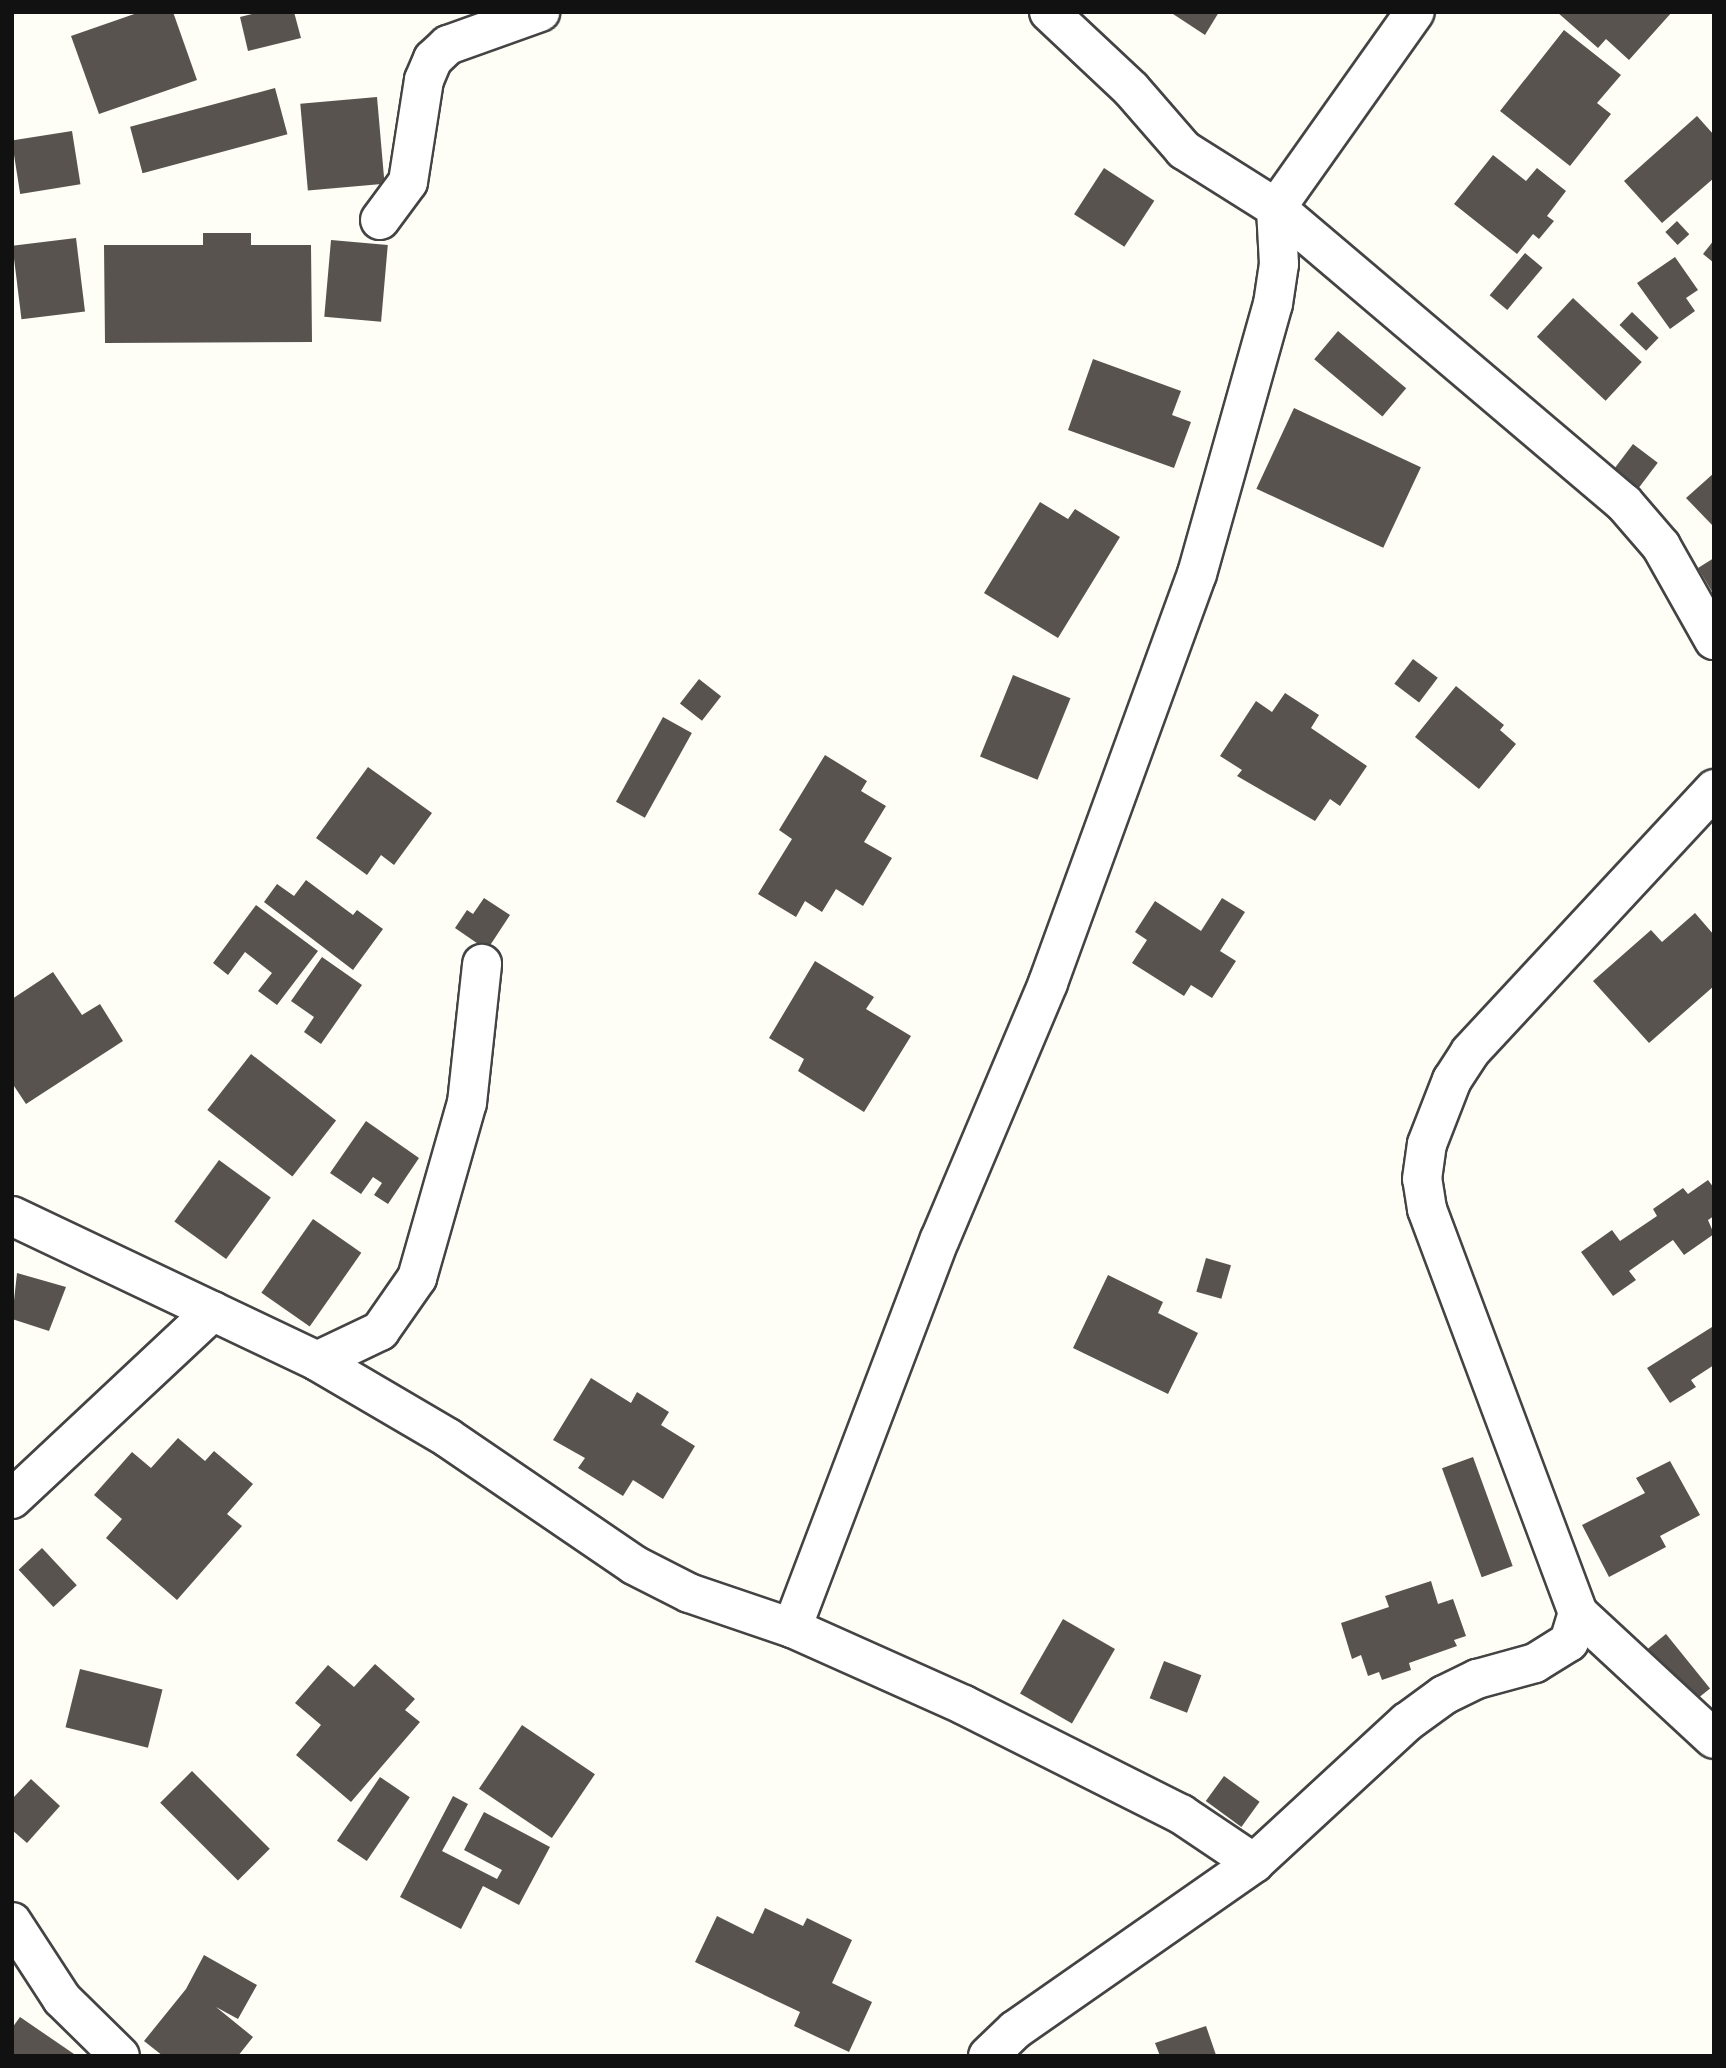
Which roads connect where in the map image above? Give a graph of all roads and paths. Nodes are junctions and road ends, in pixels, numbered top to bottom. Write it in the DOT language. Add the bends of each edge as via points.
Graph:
graph roads {
  1 [pos="540,12"];
  2 [pos="1049,12"];
  3 [pos="1415,12"];
  4 [pos="1276,208"];
  5 [pos="380,220"];
  6 [pos="1714,640"];
  7 [pos="1714,789"];
  8 [pos="482,964"];
  9 [pos="12,1216"];
  10 [pos="213,1311"];
  11 [pos="317,1360"];
  12 [pos="12,1499"];
  13 [pos="1578,1614"];
  14 [pos="792,1628"];
  15 [pos="1714,1739"];
  16 [pos="1254,1863"];
  17 [pos="12,1922"];
  18 [pos="120,2056"];
  19 [pos="988,2056"];
  1 -- 5 [label="street" via="448,45 433,59 424,80 410,174"];
  2 -- 4 [label="street" via="1131,89 1184,150"];
  3 -- 4 [label="street"];
  4 -- 6 [label="street" via="1560,444 1624,503 1661,547"];
  4 -- 14 [label="street" via="1279,264 1273,304 1197,574 1048,983 940,1239"];
  7 -- 13 [label="street" via="1470,1052 1452,1080 1427,1144 1422,1179 1427,1209"];
  8 -- 11 [label="street" via="467,1103 417,1278 380,1331"];
  9 -- 10 [label="street"];
  10 -- 11 [label="street"];
  10 -- 12 [label="street"];
  11 -- 14 [label="street" via="449,1438 634,1565 689,1593"];
  13 -- 15 [label="street"];
  13 -- 16 [label="street" via="1569,1642 1554,1655 1477,1679 1444,1695 1407,1722"];
  14 -- 16 [label="street" via="964,1705 1181,1814"];
  16 -- 19 [label="street" via="1015,2030"];
  17 -- 18 [label="street" via="62,1999"];
}
